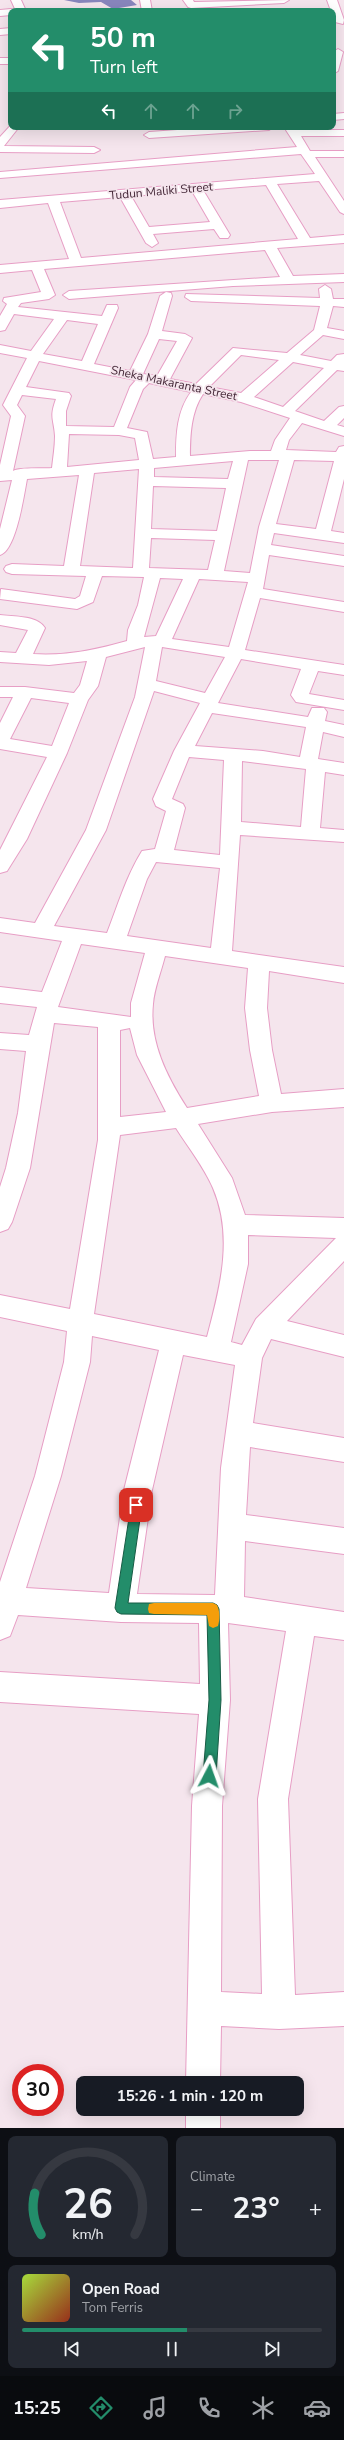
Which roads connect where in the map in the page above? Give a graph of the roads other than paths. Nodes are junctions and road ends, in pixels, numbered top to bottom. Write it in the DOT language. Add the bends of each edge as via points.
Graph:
graph roads {
  1 [pos="188,0"];
  2 [pos="284,0"];
  3 [pos="202,8"];
  4 [pos="338,52"];
  5 [pos="336,68"];
  6 [pos="8,127"];
  7 [pos="179,130"];
  8 [pos="291,130"];
  9 [pos="149,131"];
  10 [pos="344,134"];
  11 [pos="0,144"];
  12 [pos="0,148"];
  13 [pos="94,150"];
  14 [pos="306,152"];
  15 [pos="344,154"];
  16 [pos="207,158"];
  17 [pos="148,163"];
  18 [pos="84,168"];
  19 [pos="0,175"];
  20 [pos="323,178"];
  21 [pos="337,180"];
  22 [pos="269,182"];
  23 [pos="222,186"];
  24 [pos="196,188"];
  25 [pos="2,192"];
  26 [pos="124,194"];
  27 [pos="98,196"];
  28 [pos="54,200"];
  29 [pos="3,204"];
  30 [pos="344,210"];
  31 [pos="218,225"];
  32 [pos="146,231"];
  33 [pos="344,239"];
  34 [pos="306,242"];
  35 [pos="269,245"];
  36 [pos="232,248"];
  37 [pos="175,253"];
  38 [pos="158,255"];
  39 [pos="76,261"];
  40 [pos="1,265"];
  41 [pos="37,266"];
  42 [pos="324,278"];
  43 [pos="344,278"];
  44 [pos="288,279"];
  45 [pos="191,285"];
  46 [pos="119,290"];
  47 [pos="165,291"];
  48 [pos="87,293"];
  49 [pos="69,295"];
  50 [pos="0,302"];
  51 [pos="327,303"];
  52 [pos="344,303"];
  53 [pos="14,305"];
  54 [pos="63,316"];
  55 [pos="76,317"];
  56 [pos="107,321"];
  57 [pos="0,327"];
  58 [pos="320,332"];
  59 [pos="155,334"];
  60 [pos="344,335"];
  61 [pos="0,349"];
  62 [pos="35,354"];
  63 [pos="290,357"];
  64 [pos="341,363"];
  65 [pos="86,365"];
  66 [pos="141,377"];
  67 [pos="162,382"];
  68 [pos="198,389"];
  69 [pos="16,390"];
  70 [pos="244,398"];
  71 [pos="344,410"];
  72 [pos="0,413"];
  73 [pos="18,414"];
  74 [pos="293,414"];
  75 [pos="327,426"];
  76 [pos="62,430"];
  77 [pos="119,431"];
  78 [pos="344,432"];
  79 [pos="343,454"];
  80 [pos="283,455"];
  81 [pos="241,456"];
  82 [pos="183,460"];
  83 [pos="147,464"];
  84 [pos="87,469"];
  85 [pos="59,470"];
  86 [pos="21,473"];
  87 [pos="3,476"];
  88 [pos="146,481"];
  89 [pos="235,484"];
  90 [pos="267,527"];
  91 [pos="143,533"];
  92 [pos="322,535"];
  93 [pos="225,536"];
  94 [pos="344,538"];
  95 [pos="263,549"];
  96 [pos="0,550"];
  97 [pos="344,561"];
  98 [pos="6,563"];
  99 [pos="72,572"];
  100 [pos="96,572"];
  101 [pos="147,573"];
  102 [pos="193,574"];
  103 [pos="215,575"];
  104 [pos="256,585"];
  105 [pos="1,596"];
  106 [pos="344,607"];
  107 [pos="0,620"];
  108 [pos="159,642"];
  109 [pos="135,643"];
  110 [pos="98,654"];
  111 [pos="235,654"];
  112 [pos="0,658"];
  113 [pos="22,659"];
  114 [pos="311,666"];
  115 [pos="344,670"];
  116 [pos="146,684"];
  117 [pos="0,692"];
  118 [pos="25,692"];
  119 [pos="79,699"];
  120 [pos="320,702"];
  121 [pos="209,703"];
  122 [pos="344,704"];
  123 [pos="314,726"];
  124 [pos="344,731"];
  125 [pos="0,742"];
  126 [pos="183,751"];
  127 [pos="58,753"];
  128 [pos="233,755"];
  129 [pos="312,763"];
  130 [pos="344,769"];
  131 [pos="232,828"];
  132 [pos="310,832"];
  133 [pos="344,836"];
  134 [pos="163,855"];
  135 [pos="230,863"];
  136 [pos="0,866"];
  137 [pos="0,925"];
  138 [pos="40,932"];
  139 [pos="74,936"];
  140 [pos="115,941"];
  141 [pos="157,947"];
  142 [pos="221,955"];
  143 [pos="259,961"];
  144 [pos="344,975"];
  145 [pos="0,995"];
  146 [pos="47,1007"];
  147 [pos="109,1021"];
  148 [pos="141,1022"];
  149 [pos="0,1041"];
  150 [pos="38,1044"];
  151 [pos="344,1098"];
  152 [pos="272,1103"];
  153 [pos="182,1118"];
  154 [pos="110,1127"];
  155 [pos="0,1222"];
  156 [pos="236,1225"];
  157 [pos="344,1228"];
  158 [pos="344,1245"];
  159 [pos="333,1271"];
  160 [pos="0,1306"];
  161 [pos="81,1324"];
  162 [pos="265,1327"];
  163 [pos="174,1343"];
  164 [pos="344,1346"];
  165 [pos="217,1349"];
  166 [pos="249,1357"];
  167 [pos="239,1433"];
  168 [pos="344,1450"];
  169 [pos="233,1526"];
  170 [pos="344,1542"];
  171 [pos="121,1608"];
  172 [pos="3,1609"];
  173 [pos="221,1609"];
  174 [pos="302,1620"];
  175 [pos="344,1626"];
  176 [pos="0,1687"];
  177 [pos="215,1700"];
  178 [pos="203,2008"];
  179 [pos="344,2009"];
  180 [pos="279,2012"];
  181 [pos="203,2076"];
  182 [pos="203,2116"];
  183 [pos="203,2128"];
  1 -- 3 [label="street" via="190,5"];
  2 -- 3 [label="street"];
  4 -- 5 [label="street"];
  6 -- 11 [label="street"];
  7 -- 9 [label="street"];
  8 -- 10 [label="street"];
  8 -- 14 [label="street"];
  9 -- 17 [label="street"];
  12 -- 13 [label="street"];
  14 -- 15 [label="street"];
  14 -- 16 [label="street"];
  14 -- 20 [label="street"];
  16 -- 17 [label="street"];
  16 -- 23 [label="street"];
  17 -- 18 [label="street"];
  18 -- 19 [label="street"];
  18 -- 27 [label="street"];
  20 -- 21 [label="street, Tudun Maliki Street"];
  20 -- 22 [label="street, Tudun Maliki Street"];
  20 -- 30 [label="street"];
  22 -- 23 [label="street, Tudun Maliki Street"];
  22 -- 34 [label="street"];
  23 -- 24 [label="street, Tudun Maliki Street"];
  24 -- 26 [label="street, Tudun Maliki Street"];
  24 -- 31 [label="street"];
  25 -- 29 [label="street"];
  26 -- 27 [label="street, Tudun Maliki Street"];
  26 -- 32 [label="street"];
  27 -- 28 [label="street, Tudun Maliki Street"];
  28 -- 29 [label="street, Tudun Maliki Street"];
  28 -- 39 [label="street"];
  31 -- 32 [label="street"];
  31 -- 36 [label="street"];
  32 -- 38 [label="street"];
  33 -- 34 [label="street"];
  34 -- 35 [label="street"];
  35 -- 36 [label="street"];
  35 -- 44 [label="street"];
  36 -- 37 [label="street"];
  37 -- 38 [label="street"];
  37 -- 45 [label="street"];
  38 -- 39 [label="street"];
  39 -- 41 [label="street"];
  40 -- 41 [label="street"];
  41 -- 53 [label="street" via="49,295"];
  42 -- 43 [label="street"];
  42 -- 44 [label="street"];
  42 -- 51 [label="street"];
  44 -- 45 [label="street"];
  45 -- 47 [label="street"];
  46 -- 47 [label="street"];
  46 -- 48 [label="street"];
  46 -- 56 [label="street"];
  47 -- 51 [label="street"];
  47 -- 59 [label="street"];
  48 -- 49 [label="street"];
  48 -- 55 [label="street"];
  50 -- 53 [label="street"];
  51 -- 52 [label="street"];
  51 -- 58 [label="street" via="331,318"];
  53 -- 54 [label="street"];
  53 -- 57 [label="street"];
  54 -- 55 [label="street"];
  54 -- 62 [label="street"];
  55 -- 56 [label="street"];
  56 -- 65 [label="street"];
  58 -- 60 [label="street"];
  58 -- 63 [label="street"];
  59 -- 66 [label="street"];
  59 -- 67 [label="street" via="185,338"];
  61 -- 62 [label="street, Sheka Makaranta Street"];
  62 -- 65 [label="street, Sheka Makaranta Street"];
  62 -- 69 [label="street"];
  63 -- 64 [label="street"];
  63 -- 68 [label="street" via="240,350"];
  63 -- 70 [label="street"];
  64 -- 74 [label="street"];
  65 -- 66 [label="street, Sheka Makaranta Street"];
  66 -- 67 [label="street, Sheka Makaranta Street"];
  66 -- 77 [label="street"];
  67 -- 68 [label="street, Sheka Makaranta Street"];
  68 -- 70 [label="street, Sheka Makaranta Street"];
  68 -- 82 [label="street" via="191,399 182,430"];
  69 -- 73 [label="street" via="10,405"];
  69 -- 76 [label="street" via="64,396 59,411 59,426"];
  70 -- 74 [label="street, Sheka Makaranta Street"];
  71 -- 75 [label="street"];
  72 -- 73 [label="street"];
  73 -- 87 [label="street"];
  74 -- 75 [label="street, Sheka Makaranta Street"];
  74 -- 80 [label="street" via="278,448"];
  75 -- 78 [label="street, Sheka Makaranta Street"];
  76 -- 77 [label="street"];
  76 -- 85 [label="street"];
  77 -- 83 [label="street" via="142,435"];
  79 -- 80 [label="street"];
  79 -- 92 [label="street"];
  80 -- 81 [label="street"];
  80 -- 90 [label="street"];
  81 -- 82 [label="street"];
  81 -- 89 [label="street"];
  82 -- 83 [label="street"];
  83 -- 84 [label="street"];
  83 -- 88 [label="street"];
  84 -- 85 [label="street"];
  84 -- 99 [label="street"];
  85 -- 86 [label="street"];
  86 -- 87 [label="street"];
  86 -- 96 [label="street" via="11,521"];
  88 -- 89 [label="street"];
  88 -- 91 [label="street"];
  89 -- 93 [label="street"];
  90 -- 92 [label="street"];
  90 -- 95 [label="street"];
  91 -- 93 [label="street"];
  91 -- 101 [label="street"];
  92 -- 94 [label="street"];
  93 -- 103 [label="street"];
  95 -- 97 [label="street"];
  95 -- 104 [label="street"];
  98 -- 99 [label="street"];
  98 -- 105 [label="street"];
  99 -- 100 [label="street"];
  100 -- 101 [label="street"];
  100 -- 105 [label="street" via="86,599 77,604"];
  101 -- 102 [label="street"];
  101 -- 109 [label="street" via="146,605 136,630"];
  102 -- 103 [label="street"];
  102 -- 108 [label="street"];
  103 -- 104 [label="street"];
  104 -- 106 [label="street"];
  104 -- 111 [label="street"];
  107 -- 113 [label="street" via="30,624 37,628"];
  108 -- 109 [label="street"];
  108 -- 111 [label="street"];
  108 -- 116 [label="street"];
  109 -- 110 [label="street"];
  110 -- 113 [label="street" via="54,660"];
  110 -- 119 [label="street" via="89,686"];
  111 -- 114 [label="street"];
  111 -- 121 [label="street"];
  112 -- 113 [label="street"];
  114 -- 115 [label="street"];
  114 -- 120 [label="street" via="300,695"];
  116 -- 121 [label="street"];
  116 -- 138 [label="street" via="142,704 96,830"];
  117 -- 118 [label="street"];
  118 -- 119 [label="street"];
  118 -- 125 [label="street"];
  119 -- 127 [label="street"];
  120 -- 122 [label="street"];
  120 -- 123 [label="street"];
  121 -- 123 [label="street" via="290,718"];
  121 -- 126 [label="street"];
  123 -- 124 [label="street"];
  123 -- 129 [label="street"];
  125 -- 127 [label="street"];
  126 -- 128 [label="street"];
  126 -- 134 [label="street" via="162,799 176,808"];
  127 -- 136 [label="street" via="17,840"];
  128 -- 129 [label="street"];
  128 -- 131 [label="street"];
  129 -- 130 [label="street"];
  129 -- 132 [label="street"];
  131 -- 132 [label="street"];
  131 -- 135 [label="street"];
  132 -- 133 [label="street"];
  134 -- 135 [label="street"];
  134 -- 140 [label="street" via="153,855 146,859"];
  135 -- 142 [label="street"];
  137 -- 138 [label="street"];
  138 -- 139 [label="street"];
  139 -- 140 [label="street"];
  139 -- 146 [label="street"];
  140 -- 141 [label="street"];
  141 -- 142 [label="street"];
  141 -- 148 [label="street" via="142,1003"];
  142 -- 143 [label="street"];
  143 -- 144 [label="street"];
  143 -- 152 [label="street" via="256,1008 261,1050"];
  145 -- 146 [label="street"];
  146 -- 147 [label="street"];
  146 -- 150 [label="street"];
  147 -- 148 [label="street"];
  147 -- 154 [label="street"];
  148 -- 153 [label="street" via="148,1056"];
  149 -- 150 [label="street"];
  150 -- 155 [label="street" via="29,1113 19,1161"];
  151 -- 152 [label="street"];
  152 -- 153 [label="street"];
  153 -- 154 [label="street"];
  153 -- 156 [label="street" via="224,1185"];
  154 -- 161 [label="street"];
  156 -- 157 [label="street"];
  156 -- 165 [label="street" via="236,1264"];
  158 -- 159 [label="street"];
  159 -- 162 [label="street"];
  160 -- 161 [label="street"];
  161 -- 163 [label="street"];
  161 -- 172 [label="street" via="77,1362 48,1476"];
  162 -- 164 [label="street"];
  162 -- 166 [label="street"];
  163 -- 165 [label="street"];
  163 -- 171 [label="street" via="138,1490"];
  165 -- 166 [label="street"];
  166 -- 167 [label="street"];
  167 -- 168 [label="street"];
  167 -- 169 [label="street" via="234,1468"];
  169 -- 170 [label="street"];
  169 -- 173 [label="street"];
  171 -- 172 [label="street"];
  171 -- 173 [label="street"];
  173 -- 174 [label="street"];
  173 -- 177 [label="street"];
  174 -- 175 [label="street"];
  174 -- 180 [label="street" via="273,1798"];
  176 -- 177 [label="street"];
  177 -- 178 [label="street" via="207,1806"];
  178 -- 180 [label="street"];
  178 -- 181 [label="street"];
  179 -- 180 [label="street"];
  182 -- 183 [label="street"];
}
